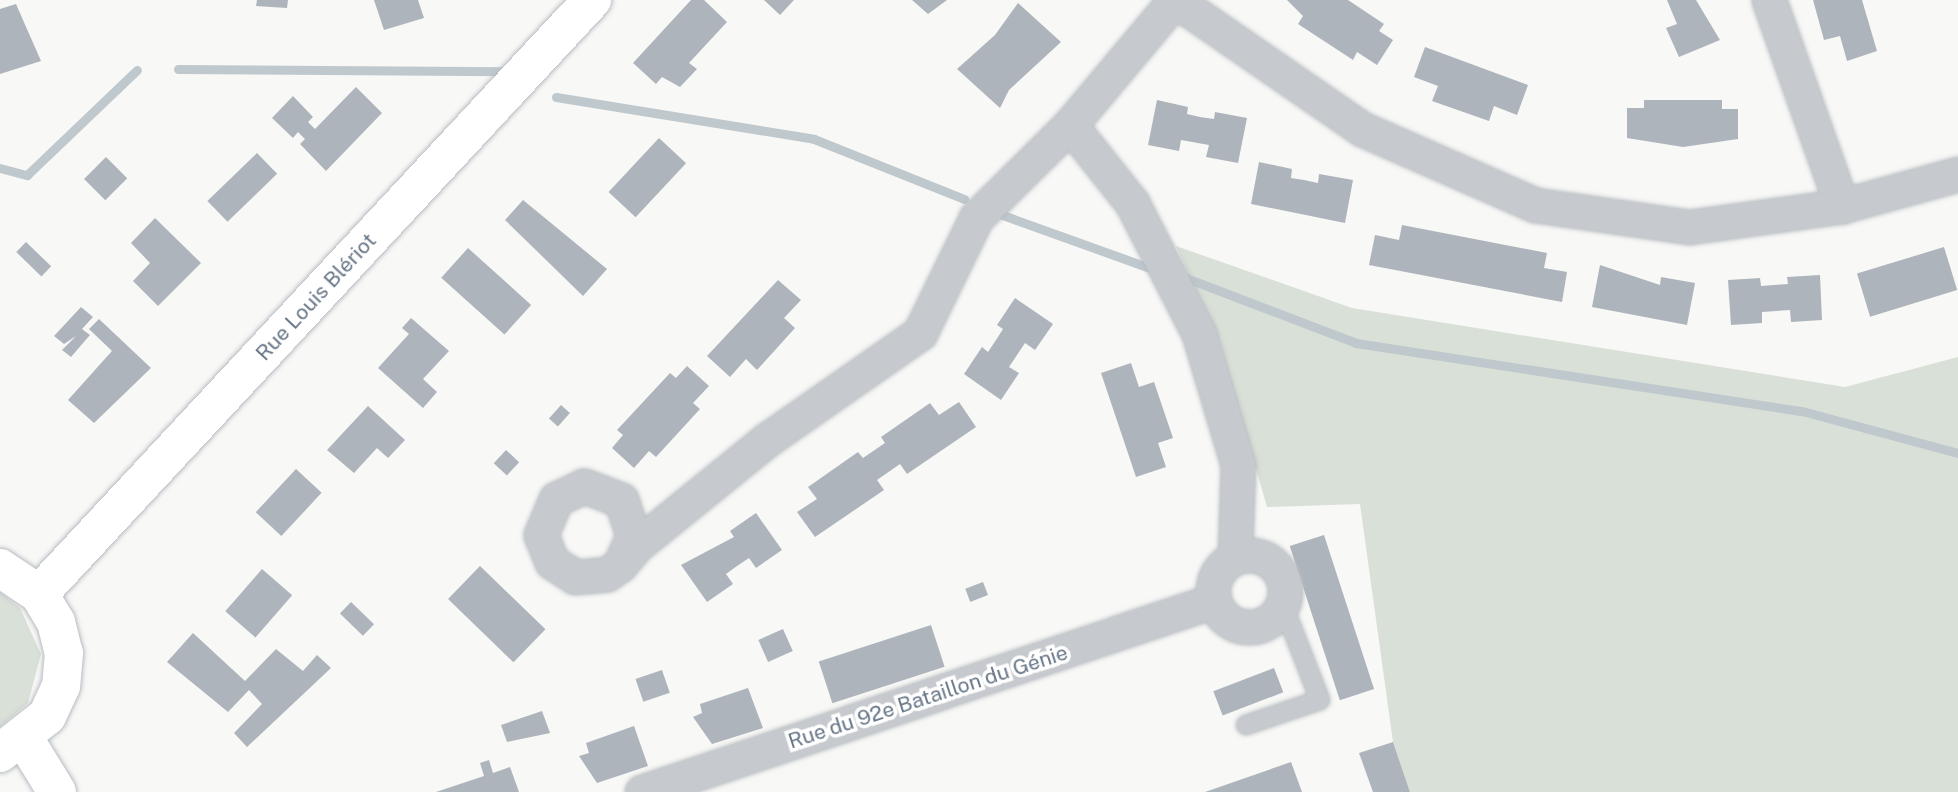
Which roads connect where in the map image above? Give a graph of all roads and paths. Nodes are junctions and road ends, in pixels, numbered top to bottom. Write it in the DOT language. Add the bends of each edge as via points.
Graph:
graph roads {
  1 [pos="592,0"];
  2 [pos="1175,0"];
  3 [pos="1769,0"];
  4 [pos="1070,125"];
  5 [pos="1958,174"];
  6 [pos="1842,206"];
  7 [pos="1235,557"];
  8 [pos="620,565"];
  9 [pos="0,568"];
  10 [pos="39,594"];
  11 [pos="1213,601"];
  12 [pos="1283,605"];
  13 [pos="1246,725"];
  14 [pos="12,747"];
  15 [pos="57,792"];
  16 [pos="642,792"];
  1 -- 10 [label="street, Rue Louis Blériot"];
  2 -- 4 [label="street"];
  2 -- 6 [label="street" via="1362,129 1535,205 1689,228"];
  3 -- 6 [label="street"];
  4 -- 7 [label="street" via="1132,204 1199,334 1238,465"];
  4 -- 8 [label="street" via="976,218 920,332 768,439"];
  5 -- 6 [label="street"];
  7 -- 11 [label="street" via="1216,575"];
  7 -- 12 [label="street" via="1256,556 1274,565 1284,582"];
  9 -- 10 [label="street"];
  10 -- 14 [label="street" via="56,622 63,664 47,716"];
  11 -- 12 [label="street" via="1223,617 1249,627 1269,622"];
  11 -- 16 [label="street, Rue du 92e Bataillon du Génie"];
  12 -- 13 [label="lane" via="1320,700"];
  14 -- 15 [label="street"];
}
